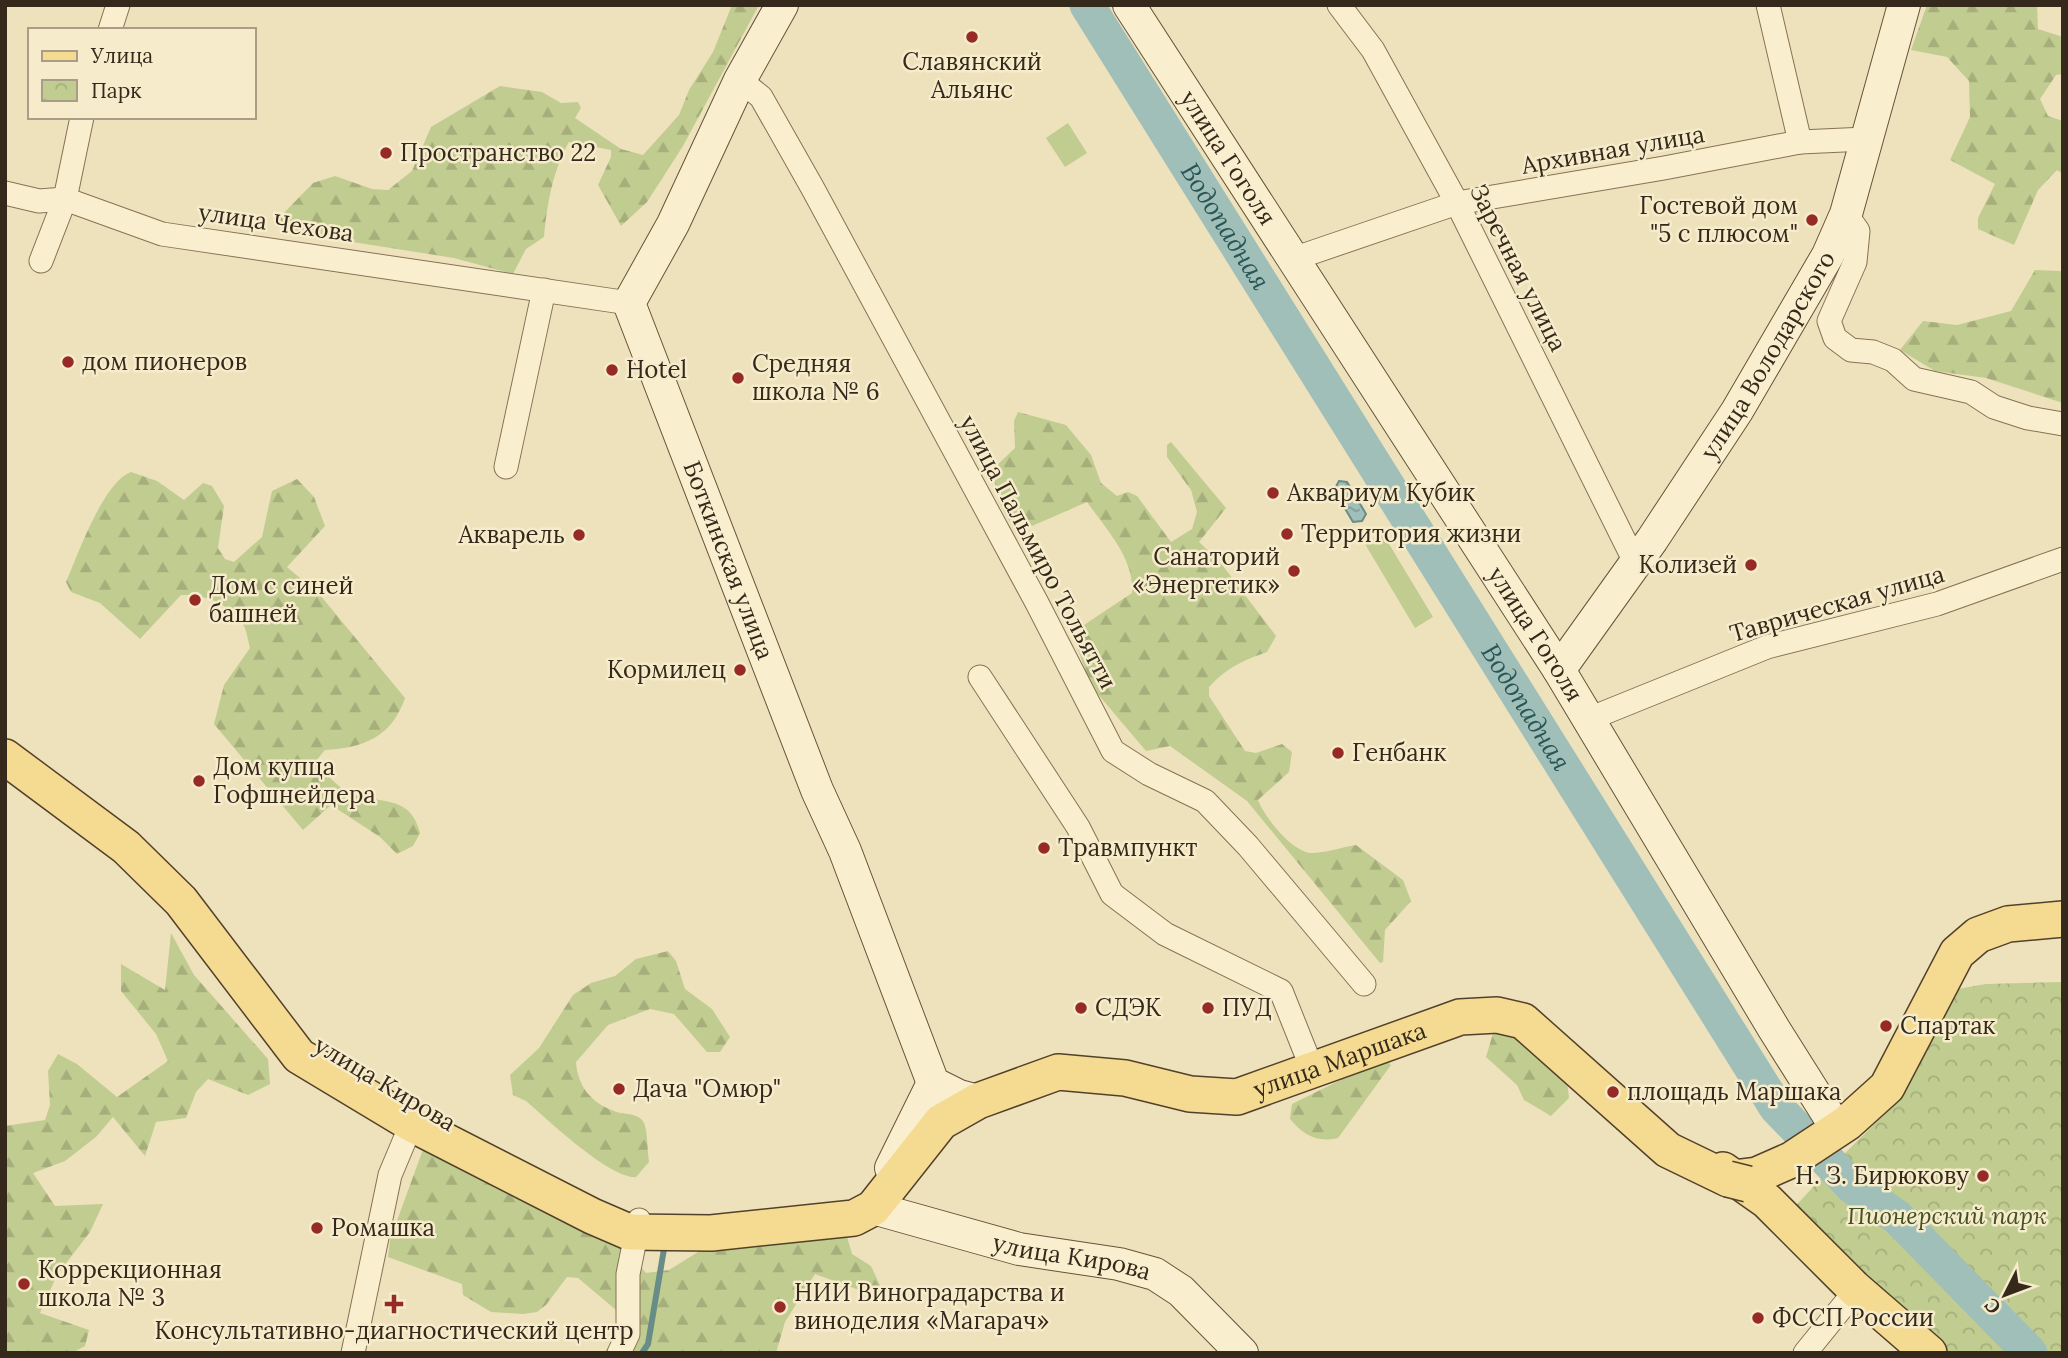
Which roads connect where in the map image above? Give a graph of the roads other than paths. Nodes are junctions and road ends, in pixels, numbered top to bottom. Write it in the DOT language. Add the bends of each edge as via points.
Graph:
graph roads {
  1 [pos="118,5"];
  2 [pos="782,5"];
  3 [pos="1129,5"];
  4 [pos="1339,5"];
  5 [pos="1768,5"];
  6 [pos="1904,5"];
  7 [pos="111,28"];
  8 [pos="740,80"];
  9 [pos="82,119"];
  10 [pos="1866,139"];
  11 [pos="1800,142"];
  12 [pos="5,193"];
  13 [pos="65,199"];
  14 [pos="1457,203"];
  15 [pos="1846,214"];
  16 [pos="1293,259"];
  17 [pos="41,261"];
  18 [pos="544,290"];
  19 [pos="629,303"];
  20 [pos="2063,424"];
  21 [pos="506,467"];
  22 [pos="2063,559"];
  23 [pos="1636,564"];
  24 [pos="1559,670"];
  25 [pos="980,677"];
  26 [pos="1590,719"];
  27 [pos="5,735"];
  28 [pos="5,757"];
  29 [pos="2063,919"];
  30 [pos="1364,984"];
  31 [pos="1309,1061"];
  32 [pos="957,1093"];
  33 [pos="415,1117"];
  34 [pos="1829,1139"];
  35 [pos="1725,1172"];
  36 [pos="873,1208"];
  37 [pos="638,1225"];
  38 [pos="1852,1295"];
  39 [pos="353,1353"];
  40 [pos="619,1353"];
  41 [pos="1242,1353"];
  42 [pos="1805,1353"];
  43 [pos="1915,1353"];
  44 [pos="1929,1353"];
  1 -- 7 [label="street"];
  2 -- 8 [label="main road"];
  3 -- 16 [label="main road, улица Гоголя"];
  4 -- 14 [label="street, Заречная улица" via="1379,61"];
  5 -- 11 [label="street"];
  6 -- 10 [label="main road, улица Володарского"];
  8 -- 19 [label="main road" via="673,223"];
  8 -- 30 [label="street, улица Пальмиро Тольятти" via="761,97 812,187 1113,751 1205,801"];
  9 -- 13 [label="street"];
  10 -- 11 [label="street, Архивная улица"];
  10 -- 15 [label="main road, улица Володарского"];
  11 -- 14 [label="street, Архивная улица"];
  12 -- 13 [label="street, улица Чехова" via="39,201"];
  13 -- 17 [label="street"];
  13 -- 18 [label="street, улица Чехова" via="162,234"];
  14 -- 16 [label="street, Архивная улица"];
  14 -- 23 [label="street, Заречная улица"];
  15 -- 20 [label="street" via="1858,231 1855,262 1829,321 1835,338 1851,350 1893,360 1914,379 1971,392 1994,407 2028,418"];
  15 -- 23 [label="main road, улица Володарского" via="1828,255 1737,411"];
  16 -- 24 [label="main road, улица Гоголя"];
  18 -- 19 [label="street, улица Чехова"];
  18 -- 21 [label="street"];
  19 -- 32 [label="main road, Боткинская улица" via="812,777"];
  22 -- 26 [label="street, Таврическая улица" via="1937,604 1767,647"];
  23 -- 24 [label="main road, улица Володарского"];
  24 -- 26 [label="main road, улица Гоголя"];
  25 -- 31 [label="street" via="1078,827 1112,894 1165,934 1281,991"];
  26 -- 34 [label="main road, улица Гоголя" via="1774,1029"];
  27 -- 33 [label="main road, улица Кирова" via="136,832 191,886 309,1041"];
  28 -- 33 [label="main road, улица Кирова" via="127,847 181,901 299,1056"];
  29 -- 34 [label="main road" via="2008,924 1978,935 1957,953 1888,1087"];
  31 -- 32 [label="main road, улица Маршака" via="1236,1086 1189,1083 1093,1062 1051,1065"];
  31 -- 35 [label="main road, улица Маршака" via="1466,1002 1503,1000 1529,1006 1546,1018 1580,1058"];
  32 -- 35 [label="main road, улица Маршака" via="1058,1072 1125,1078 1189,1094 1237,1097 1460,1017 1497,1015 1523,1021 1668,1150"];
  32 -- 36 [label="main road, улица Маршака" via="942,1122"];
  32 -- 36 [label="main road" via="928,1120 891,1168"];
  33 -- 37 [label="main road, улица Кирова" via="602,1201"];
  33 -- 39 [label="street" via="390,1175"];
  34 -- 35 [label="main road" via="1757,1175"];
  35 -- 38 [label="main road" via="1777,1217"];
  35 -- 44 [label="main road"];
  36 -- 37 [label="main road, улица Кирова" via="852,1205"];
  36 -- 41 [label="main road, улица Кирова" via="1019,1249 1156,1274 1181,1291"];
  37 -- 40 [label="street" via="628,1274 628,1334"];
  38 -- 42 [label="street"];
  38 -- 43 [label="main road"];
}
